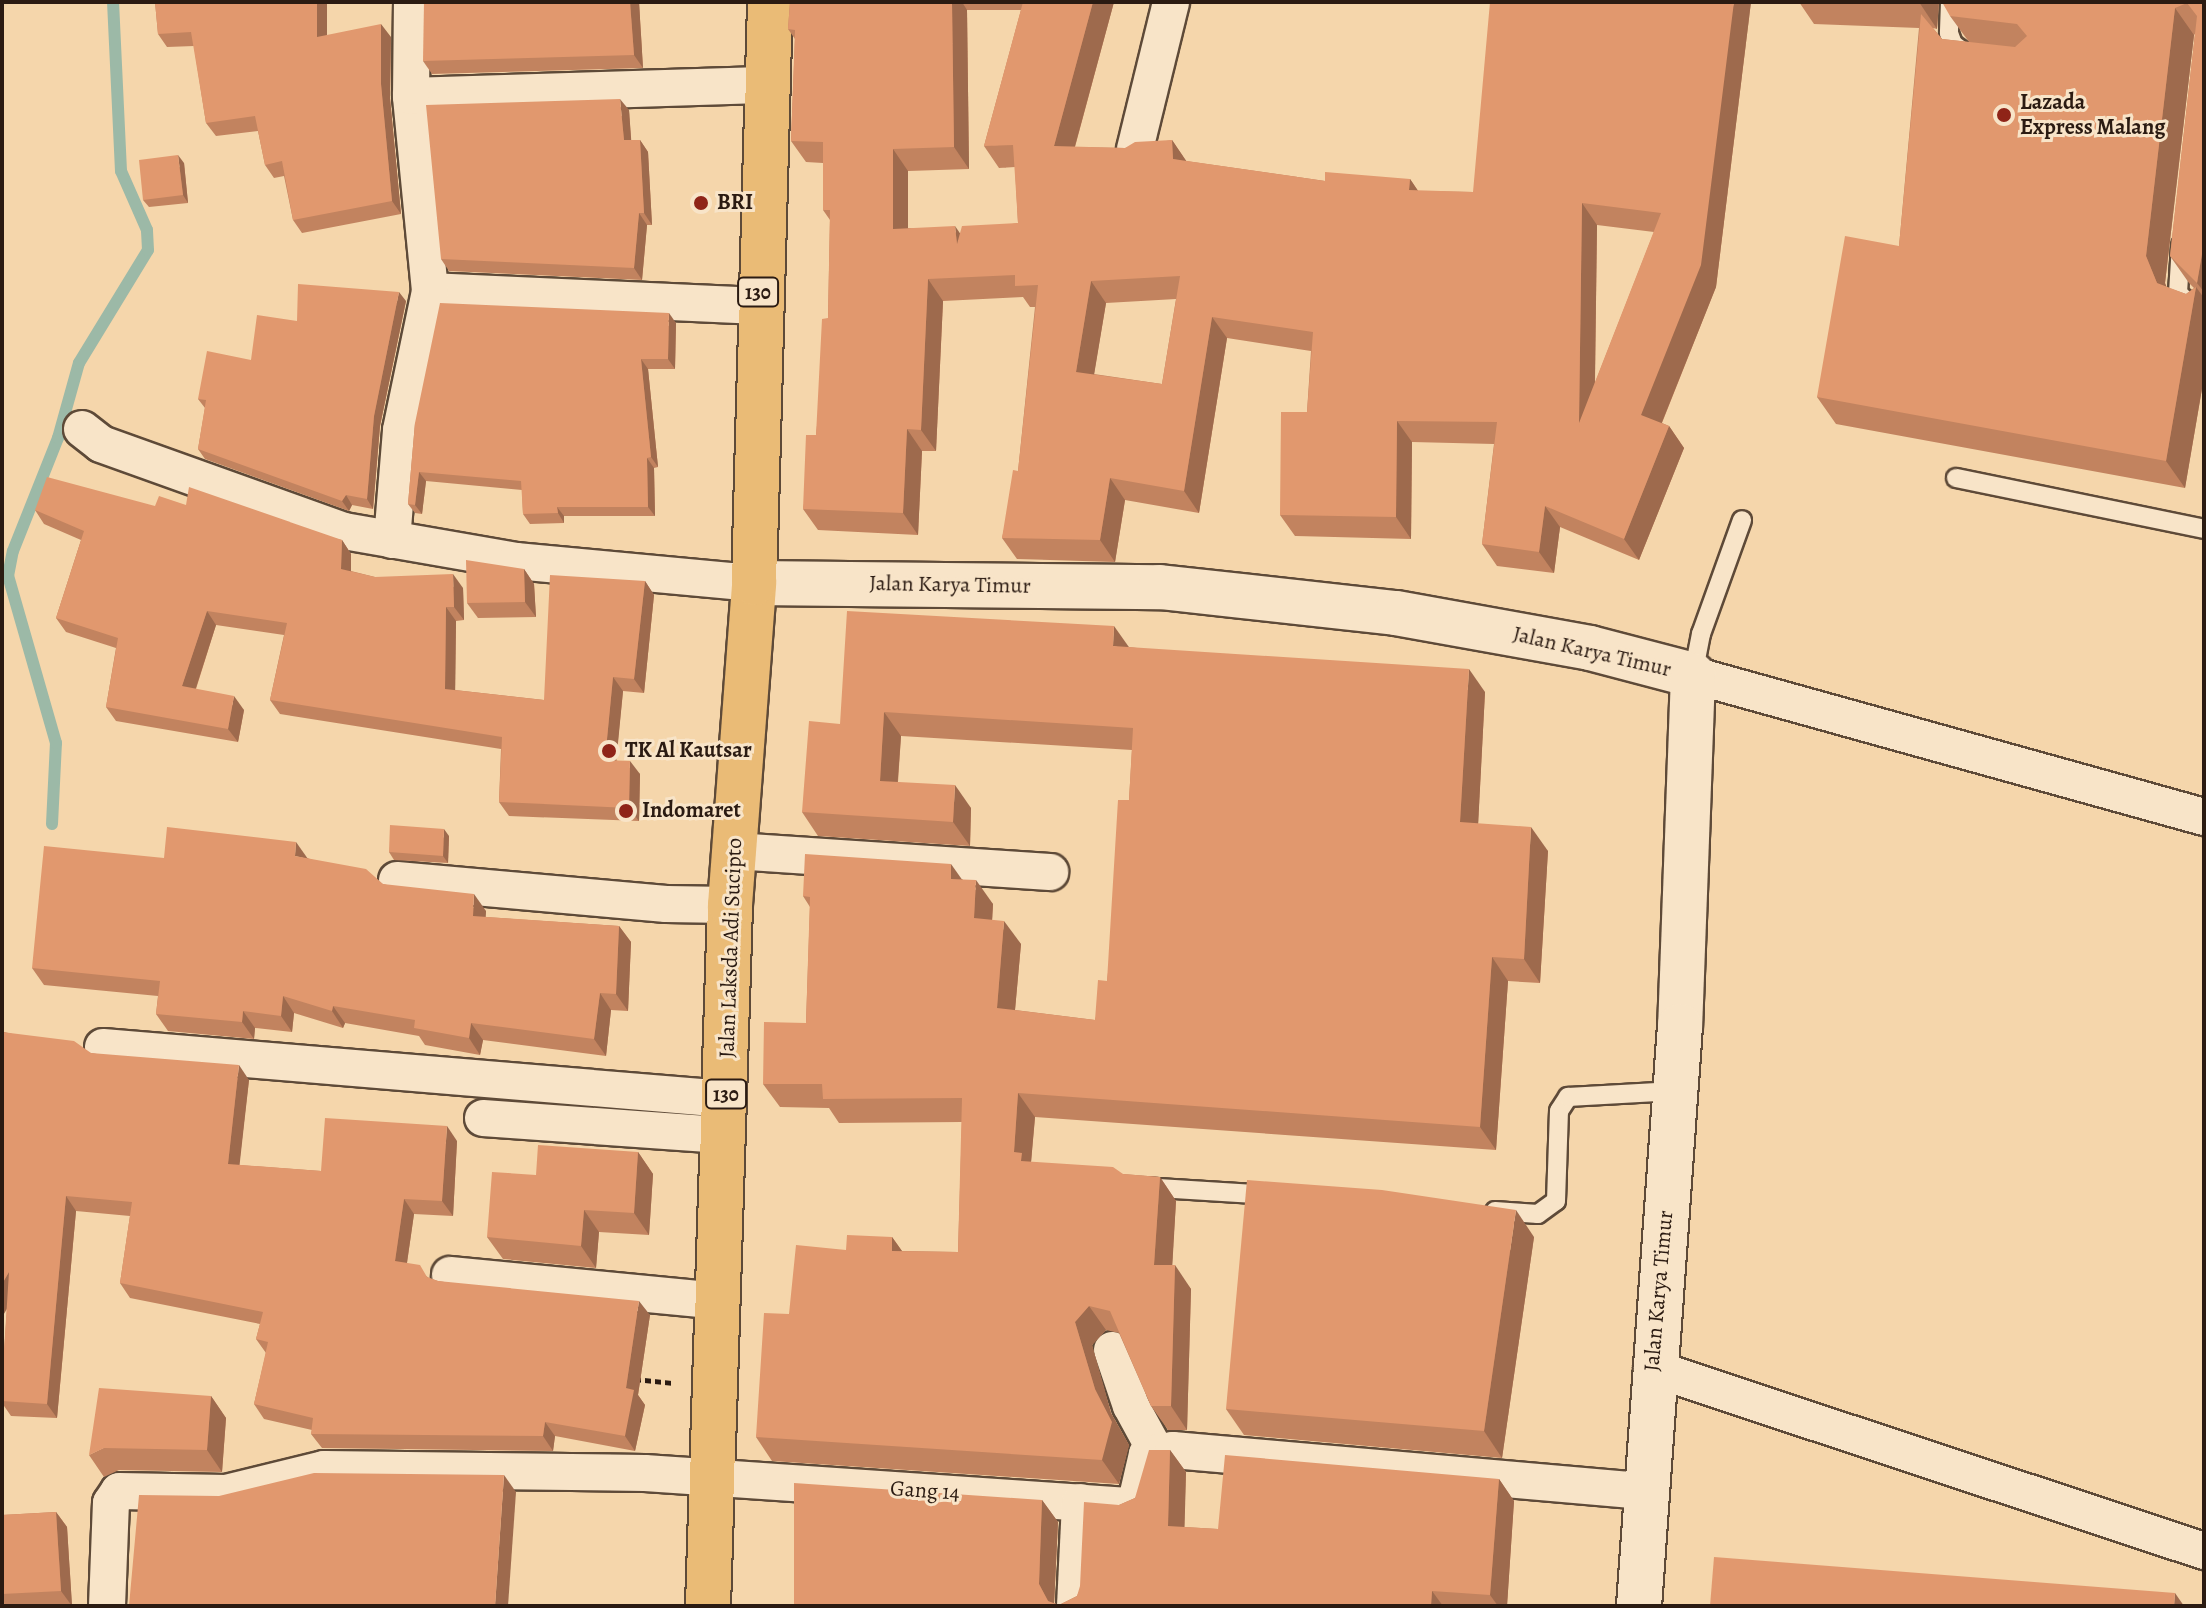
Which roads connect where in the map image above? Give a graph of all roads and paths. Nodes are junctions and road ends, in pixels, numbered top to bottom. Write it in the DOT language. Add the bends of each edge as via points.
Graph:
graph roads {
  1 [pos="412,2"];
  2 [pos="770,2"];
  3 [pos="1171,2"];
  4 [pos="1950,2"];
  5 [pos="1991,57"];
  6 [pos="768,85"];
  7 [pos="411,96"];
  8 [pos="1135,149"];
  9 [pos="2184,223"];
  10 [pos="430,291"];
  11 [pos="758,306"];
  12 [pos="2204,309"];
  13 [pos="82,429"];
  14 [pos="1956,478"];
  15 [pos="1742,520"];
  16 [pos="2204,529"];
  17 [pos="392,540"];
  18 [pos="754,583"];
  19 [pos="1693,675"];
  20 [pos="2204,817"];
  21 [pos="734,851"];
  22 [pos="1050,872"];
  23 [pos="397,880"];
  24 [pos="730,905"];
  25 [pos="103,1047"];
  26 [pos="1675,1091"];
  27 [pos="724,1117"];
  28 [pos="483,1118"];
  29 [pos="1141,1186"];
  30 [pos="1284,1196"];
  31 [pos="1474,1210"];
  32 [pos="450,1275"];
  33 [pos="719,1301"];
  34 [pos="1112,1350"];
  35 [pos="1652,1368"];
  36 [pos="619,1378"];
  37 [pos="717,1387"];
  38 [pos="1155,1450"];
  39 [pos="715,1478"];
  40 [pos="1645,1491"];
  41 [pos="1080,1502"];
  42 [pos="2204,1551"];
  43 [pos="107,1606"];
  44 [pos="708,1606"];
  45 [pos="1075,1606"];
  46 [pos="1639,1606"];
  1 -- 7 [label="street"];
  2 -- 6 [label="main road, Jalan Laksda Adi Sucipto / 130"];
  3 -- 8 [label="street"];
  4 -- 5 [label="lane" via="1953,44 1962,54"];
  6 -- 7 [label="street"];
  6 -- 11 [label="main road, Jalan Laksda Adi Sucipto / 130"];
  7 -- 10 [label="street"];
  9 -- 12 [label="lane" via="2178,293 2193,307"];
  10 -- 11 [label="street"];
  10 -- 17 [label="street" via="401,430"];
  11 -- 18 [label="main road, Jalan Laksda Adi Sucipto / 130"];
  13 -- 17 [label="street" via="101,444 344,531"];
  14 -- 16 [label="lane"];
  15 -- 19 [label="lane" via="1701,634"];
  17 -- 18 [label="street" via="516,561"];
  18 -- 19 [label="street, Jalan Karya Timur" via="1160,587 1396,613 1590,648"];
  18 -- 21 [label="main road, Jalan Laksda Adi Sucipto / 130"];
  19 -- 20 [label="street"];
  19 -- 26 [label="street, Jalan Karya Timur"];
  21 -- 22 [label="street"];
  21 -- 24 [label="main road, Jalan Laksda Adi Sucipto / 130"];
  23 -- 24 [label="street"];
  24 -- 27 [label="main road, Jalan Laksda Adi Sucipto / 130"];
  25 -- 27 [label="street"];
  26 -- 31 [label="lane" via="1568,1097 1559,1111 1556,1201 1538,1214"];
  26 -- 35 [label="street, Jalan Karya Timur"];
  27 -- 28 [label="street"];
  27 -- 33 [label="main road, Jalan Laksda Adi Sucipto / 130"];
  29 -- 30 [label="lane"];
  32 -- 33 [label="street"];
  33 -- 37 [label="main road, Jalan Laksda Adi Sucipto / 130"];
  34 -- 38 [label="street" via="1131,1406"];
  35 -- 40 [label="street, Jalan Karya Timur"];
  35 -- 42 [label="street"];
  36 -- 37 [label="path"];
  37 -- 39 [label="main road, Jalan Laksda Adi Sucipto / 130"];
  38 -- 40 [label="street"];
  38 -- 41 [label="street, Gang 14" via="1147,1454 1135,1506"];
  39 -- 41 [label="street, Gang 14"];
  39 -- 43 [label="street, Gang 14" via="324,1469 226,1493 119,1491 111,1503"];
  39 -- 44 [label="main road, Jalan Laksda Adi Sucipto / 130"];
  40 -- 46 [label="street, Jalan Karya Timur"];
  41 -- 45 [label="street"];
}
